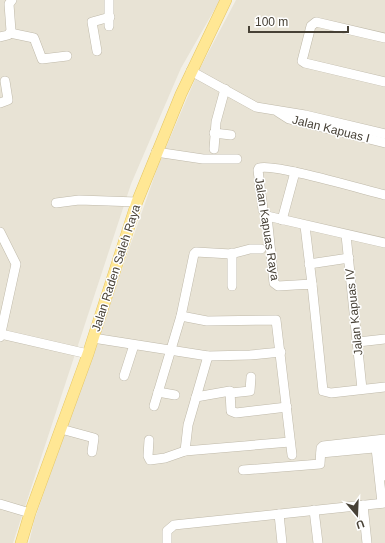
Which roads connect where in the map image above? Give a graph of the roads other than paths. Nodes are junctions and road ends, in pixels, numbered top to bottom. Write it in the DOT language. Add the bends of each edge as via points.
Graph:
graph roads {
  1 [pos="12,0"];
  2 [pos="109,0"];
  3 [pos="226,0"];
  4 [pos="10,33"];
  5 [pos="0,37"];
  6 [pos="385,38"];
  7 [pos="97,51"];
  8 [pos="67,56"];
  9 [pos="191,71"];
  10 [pos="385,80"];
  11 [pos="5,81"];
  12 [pos="225,89"];
  13 [pos="0,103"];
  14 [pos="278,112"];
  15 [pos="214,133"];
  16 [pos="385,134"];
  17 [pos="231,135"];
  18 [pos="385,143"];
  19 [pos="214,149"];
  20 [pos="156,152"];
  21 [pos="237,159"];
  22 [pos="295,172"];
  23 [pos="385,195"];
  24 [pos="137,202"];
  25 [pos="56,203"];
  26 [pos="267,216"];
  27 [pos="282,220"];
  28 [pos="305,226"];
  29 [pos="0,232"];
  30 [pos="346,235"];
  31 [pos="385,243"];
  32 [pos="262,249"];
  33 [pos="232,253"];
  34 [pos="349,258"];
  35 [pos="309,264"];
  36 [pos="312,284"];
  37 [pos="232,286"];
  38 [pos="2,314"];
  39 [pos="181,316"];
  40 [pos="0,336"];
  41 [pos="93,338"];
  42 [pos="385,339"];
  43 [pos="358,342"];
  44 [pos="134,345"];
  45 [pos="171,351"];
  46 [pos="281,352"];
  47 [pos="88,354"];
  48 [pos="208,356"];
  49 [pos="124,376"];
  50 [pos="250,377"];
  51 [pos="385,387"];
  52 [pos="362,389"];
  53 [pos="158,392"];
  54 [pos="231,393"];
  55 [pos="175,395"];
  56 [pos="196,397"];
  57 [pos="252,401"];
  58 [pos="154,406"];
  59 [pos="287,407"];
  60 [pos="253,411"];
  61 [pos="62,429"];
  62 [pos="149,440"];
  63 [pos="290,442"];
  64 [pos="382,445"];
  65 [pos="185,451"];
  66 [pos="92,452"];
  67 [pos="292,454"];
  68 [pos="243,470"];
  69 [pos="385,476"];
  70 [pos="383,503"];
  71 [pos="0,504"];
  72 [pos="363,505"];
  73 [pos="314,510"];
  74 [pos="30,513"];
  75 [pos="279,514"];
  76 [pos="22,543"];
  77 [pos="167,543"];
  78 [pos="282,543"];
  79 [pos="318,543"];
  80 [pos="367,543"];
  1 -- 4 [label="street" via="9,4"];
  2 -- 7 [label="street" via="110,22 92,22"];
  3 -- 9 [label="main road, Jalan Raden Saleh Raya"];
  4 -- 5 [label="street"];
  4 -- 8 [label="street" via="34,38 42,59"];
  6 -- 10 [label="street" via="316,22 311,26 302,61"];
  9 -- 12 [label="street, Jalan Kapuas I"];
  9 -- 20 [label="main road, Jalan Raden Saleh Raya"];
  11 -- 13 [label="street" via="8,100"];
  12 -- 14 [label="street, Jalan Kapuas I" via="252,105"];
  12 -- 15 [label="street"];
  14 -- 16 [label="street, Jalan Kapuas I" via="305,115"];
  14 -- 18 [label="street, Jalan Kapuas I" via="289,119"];
  15 -- 17 [label="street"];
  15 -- 19 [label="street"];
  20 -- 21 [label="street" via="203,159"];
  20 -- 24 [label="main road, Jalan Raden Saleh Raya"];
  22 -- 23 [label="street, Jalan Kapuas Raya"];
  22 -- 26 [label="street, Jalan Kapuas Raya" via="259,168 263,210"];
  22 -- 27 [label="street"];
  24 -- 25 [label="street" via="79,200"];
  24 -- 41 [label="main road, Jalan Raden Saleh Raya"];
  26 -- 27 [label="street"];
  26 -- 36 [label="street, Jalan Kapuas Raya" via="274,284"];
  27 -- 28 [label="street"];
  28 -- 30 [label="street"];
  28 -- 35 [label="street"];
  29 -- 38 [label="street" via="16,264"];
  30 -- 31 [label="street"];
  30 -- 34 [label="street, Jalan Kapuas IV"];
  32 -- 33 [label="street"];
  33 -- 37 [label="street"];
  33 -- 39 [label="street" via="194,254"];
  34 -- 35 [label="street"];
  34 -- 43 [label="street, Jalan Kapuas IV"];
  35 -- 36 [label="street"];
  36 -- 52 [label="street" via="323,390 331,393"];
  38 -- 40 [label="street"];
  39 -- 45 [label="street"];
  39 -- 46 [label="street" via="207,321 273,319 278,322"];
  40 -- 47 [label="street"];
  41 -- 44 [label="street"];
  41 -- 47 [label="main road, Jalan Raden Saleh Raya"];
  42 -- 43 [label="street"];
  43 -- 52 [label="street, Jalan Kapuas IV"];
  44 -- 45 [label="street"];
  44 -- 49 [label="street"];
  45 -- 48 [label="street"];
  45 -- 53 [label="street"];
  46 -- 48 [label="street"];
  46 -- 59 [label="street"];
  47 -- 61 [label="main road, Jalan Raden Saleh Raya"];
  48 -- 56 [label="street"];
  50 -- 54 [label="street" via="250,391"];
  51 -- 52 [label="street"];
  53 -- 55 [label="street"];
  53 -- 58 [label="street"];
  54 -- 56 [label="street" via="227,391"];
  54 -- 60 [label="street" via="233,412"];
  56 -- 65 [label="street" via="188,425"];
  57 -- 60 [label="street"];
  59 -- 60 [label="street"];
  59 -- 63 [label="street"];
  61 -- 66 [label="street" via="94,438"];
  61 -- 74 [label="main road, Jalan Raden Saleh Raya"];
  62 -- 65 [label="street" via="150,460"];
  63 -- 65 [label="street"];
  63 -- 67 [label="street"];
  64 -- 68 [label="street" via="323,446 320,464"];
  64 -- 69 [label="street"];
  64 -- 70 [label="street"];
  70 -- 72 [label="street"];
  71 -- 74 [label="street"];
  72 -- 73 [label="street"];
  72 -- 80 [label="street"];
  73 -- 75 [label="street"];
  73 -- 79 [label="street"];
  74 -- 76 [label="main road, Jalan Raden Saleh Raya"];
  75 -- 77 [label="street" via="174,524 166,531"];
  75 -- 78 [label="street"];
}
